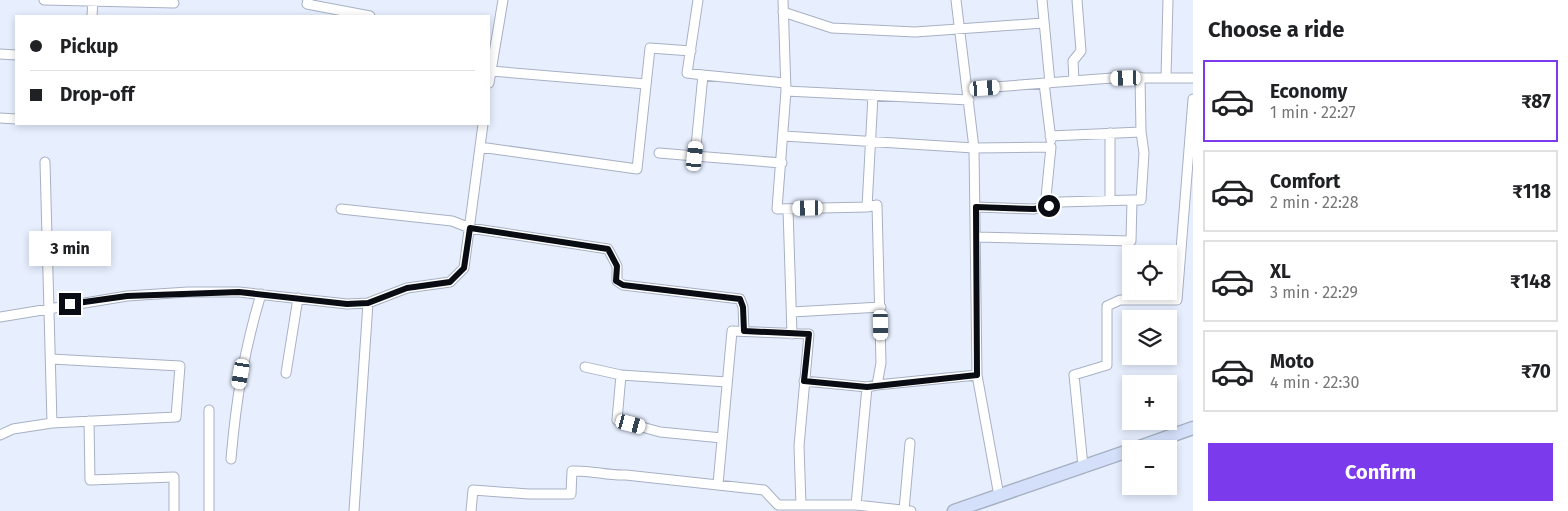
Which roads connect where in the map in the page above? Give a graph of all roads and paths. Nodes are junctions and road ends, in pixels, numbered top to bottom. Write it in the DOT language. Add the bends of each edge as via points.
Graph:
graph roads {
  1 [pos="44,0"];
  2 [pos="308,0"];
  3 [pos="504,0"];
  4 [pos="698,0"];
  5 [pos="782,0"];
  6 [pos="956,0"];
  7 [pos="1042,0"];
  8 [pos="1077,0"];
  9 [pos="1168,0"];
  10 [pos="93,1"];
  11 [pos="174,3"];
  12 [pos="782,12"];
  13 [pos="92,15"];
  14 [pos="365,15"];
  15 [pos="1044,23"];
  16 [pos="959,29"];
  17 [pos="691,51"];
  18 [pos="0,54"];
  19 [pos="15,55"];
  20 [pos="491,71"];
  21 [pos="703,75"];
  22 [pos="490,77"];
  23 [pos="1140,77"];
  24 [pos="1166,77"];
  25 [pos="1193,78"];
  26 [pos="1074,81"];
  27 [pos="1047,83"];
  28 [pos="646,84"];
  29 [pos="786,87"];
  30 [pos="968,89"];
  31 [pos="873,95"];
  32 [pos="1193,99"];
  33 [pos="969,100"];
  34 [pos="0,118"];
  35 [pos="15,119"];
  36 [pos="483,125"];
  37 [pos="1140,132"];
  38 [pos="1110,133"];
  39 [pos="784,136"];
  40 [pos="1050,136"];
  41 [pos="870,143"];
  42 [pos="480,147"];
  43 [pos="1051,147"];
  44 [pos="974,148"];
  45 [pos="659,153"];
  46 [pos="695,156"];
  47 [pos="45,162"];
  48 [pos="782,163"];
  49 [pos="1110,200"];
  50 [pos="1132,200"];
  51 [pos="867,207"];
  52 [pos="976,207"];
  53 [pos="1046,207"];
  54 [pos="341,209"];
  55 [pos="788,209"];
  56 [pos="470,228"];
  57 [pos="976,237"];
  58 [pos="261,294"];
  59 [pos="298,298"];
  60 [pos="368,303"];
  61 [pos="50,307"];
  62 [pos="881,307"];
  63 [pos="792,312"];
  64 [pos="0,317"];
  65 [pos="744,331"];
  66 [pos="792,334"];
  67 [pos="51,358"];
  68 [pos="585,367"];
  69 [pos="286,373"];
  70 [pos="621,375"];
  71 [pos="977,375"];
  72 [pos="804,381"];
  73 [pos="727,382"];
  74 [pos="872,386"];
  75 [pos="209,410"];
  76 [pos="90,421"];
  77 [pos="52,423"];
  78 [pos="1193,428"];
  79 [pos="0,435"];
  80 [pos="722,438"];
  81 [pos="1158,440"];
  82 [pos="910,442"];
  83 [pos="1122,452"];
  84 [pos="231,460"];
  85 [pos="1083,466"];
  86 [pos="718,484"];
  87 [pos="999,496"];
  88 [pos="856,504"];
  89 [pos="800,505"];
  90 [pos="778,508"];
  91 [pos="174,511"];
  92 [pos="209,511"];
  93 [pos="354,511"];
  94 [pos="471,511"];
  95 [pos="908,511"];
  96 [pos="954,511"];
  1 -- 10 [label="street"];
  2 -- 14 [label="street" via="307,4"];
  3 -- 20 [label="street"];
  4 -- 17 [label="street"];
  5 -- 12 [label="street"];
  6 -- 16 [label="street"];
  7 -- 15 [label="street"];
  8 -- 26 [label="street" via="1081,51 1073,61"];
  9 -- 24 [label="street"];
  10 -- 11 [label="street"];
  10 -- 13 [label="street"];
  12 -- 16 [label="street" via="832,28 915,32"];
  12 -- 29 [label="street"];
  15 -- 16 [label="street"];
  15 -- 27 [label="street"];
  16 -- 30 [label="street"];
  17 -- 21 [label="street" via="687,73"];
  17 -- 28 [label="street" via="650,48"];
  18 -- 19 [label="street"];
  20 -- 22 [label="street"];
  20 -- 28 [label="street"];
  21 -- 29 [label="street"];
  21 -- 46 [label="street"];
  23 -- 24 [label="street"];
  23 -- 26 [label="street"];
  23 -- 37 [label="street"];
  24 -- 25 [label="street"];
  26 -- 27 [label="street"];
  27 -- 30 [label="street"];
  27 -- 40 [label="street"];
  28 -- 42 [label="street" via="637,169"];
  29 -- 31 [label="street"];
  29 -- 39 [label="street"];
  30 -- 33 [label="street"];
  31 -- 33 [label="street"];
  31 -- 41 [label="street"];
  32 -- 85 [label="street" via="1177,300 1120,300 1107,306 1107,365 1074,375"];
  33 -- 44 [label="street"];
  34 -- 35 [label="street"];
  36 -- 42 [label="street"];
  37 -- 38 [label="street"];
  37 -- 50 [label="street" via="1144,153 1141,200"];
  38 -- 40 [label="street"];
  38 -- 49 [label="street"];
  39 -- 41 [label="street"];
  39 -- 48 [label="street"];
  40 -- 43 [label="street"];
  41 -- 44 [label="street"];
  41 -- 51 [label="street"];
  42 -- 56 [label="street"];
  43 -- 44 [label="street"];
  43 -- 53 [label="street"];
  44 -- 52 [label="street"];
  45 -- 46 [label="street"];
  46 -- 48 [label="street"];
  47 -- 61 [label="street"];
  48 -- 55 [label="street" via="777,209"];
  49 -- 50 [label="street"];
  49 -- 53 [label="street" via="1060,202"];
  50 -- 57 [label="street" via="1131,241"];
  51 -- 55 [label="street"];
  51 -- 62 [label="street" via="877,205"];
  52 -- 53 [label="street"];
  52 -- 57 [label="street"];
  54 -- 56 [label="street" via="452,221"];
  55 -- 63 [label="street"];
  56 -- 60 [label="street" via="464,268 450,282 407,288"];
  56 -- 65 [label="street" via="608,249 617,266 616,281 623,285 740,299"];
  57 -- 71 [label="street"];
  58 -- 59 [label="street"];
  58 -- 61 [label="street" via="197,292 127,296"];
  58 -- 84 [label="street" via="246,343"];
  59 -- 60 [label="street"];
  59 -- 69 [label="street"];
  60 -- 93 [label="street"];
  61 -- 64 [label="street"];
  61 -- 67 [label="street"];
  62 -- 63 [label="street"];
  62 -- 74 [label="street" via="881,363"];
  63 -- 66 [label="street"];
  65 -- 66 [label="street"];
  65 -- 73 [label="street" via="732,331"];
  66 -- 72 [label="street" via="809,334"];
  67 -- 76 [label="street" via="180,366 176,417"];
  67 -- 77 [label="street"];
  68 -- 70 [label="street"];
  70 -- 73 [label="street"];
  70 -- 80 [label="street" via="617,420 660,432"];
  71 -- 74 [label="street"];
  71 -- 87 [label="street"];
  72 -- 74 [label="street"];
  72 -- 89 [label="street"];
  73 -- 80 [label="street"];
  74 -- 88 [label="street"];
  75 -- 92 [label="street"];
  76 -- 77 [label="street"];
  76 -- 91 [label="street" via="90,480 174,478"];
  77 -- 79 [label="street" via="13,429"];
  78 -- 81 [label="street"];
  80 -- 86 [label="street"];
  82 -- 95 [label="street"];
  83 -- 85 [label="street"];
  85 -- 87 [label="street"];
  86 -- 90 [label="street" via="764,490"];
  86 -- 94 [label="street" via="572,471 571,494 473,490"];
  87 -- 96 [label="street"];
  88 -- 89 [label="street"];
  88 -- 95 [label="street"];
  89 -- 90 [label="street"];
}
